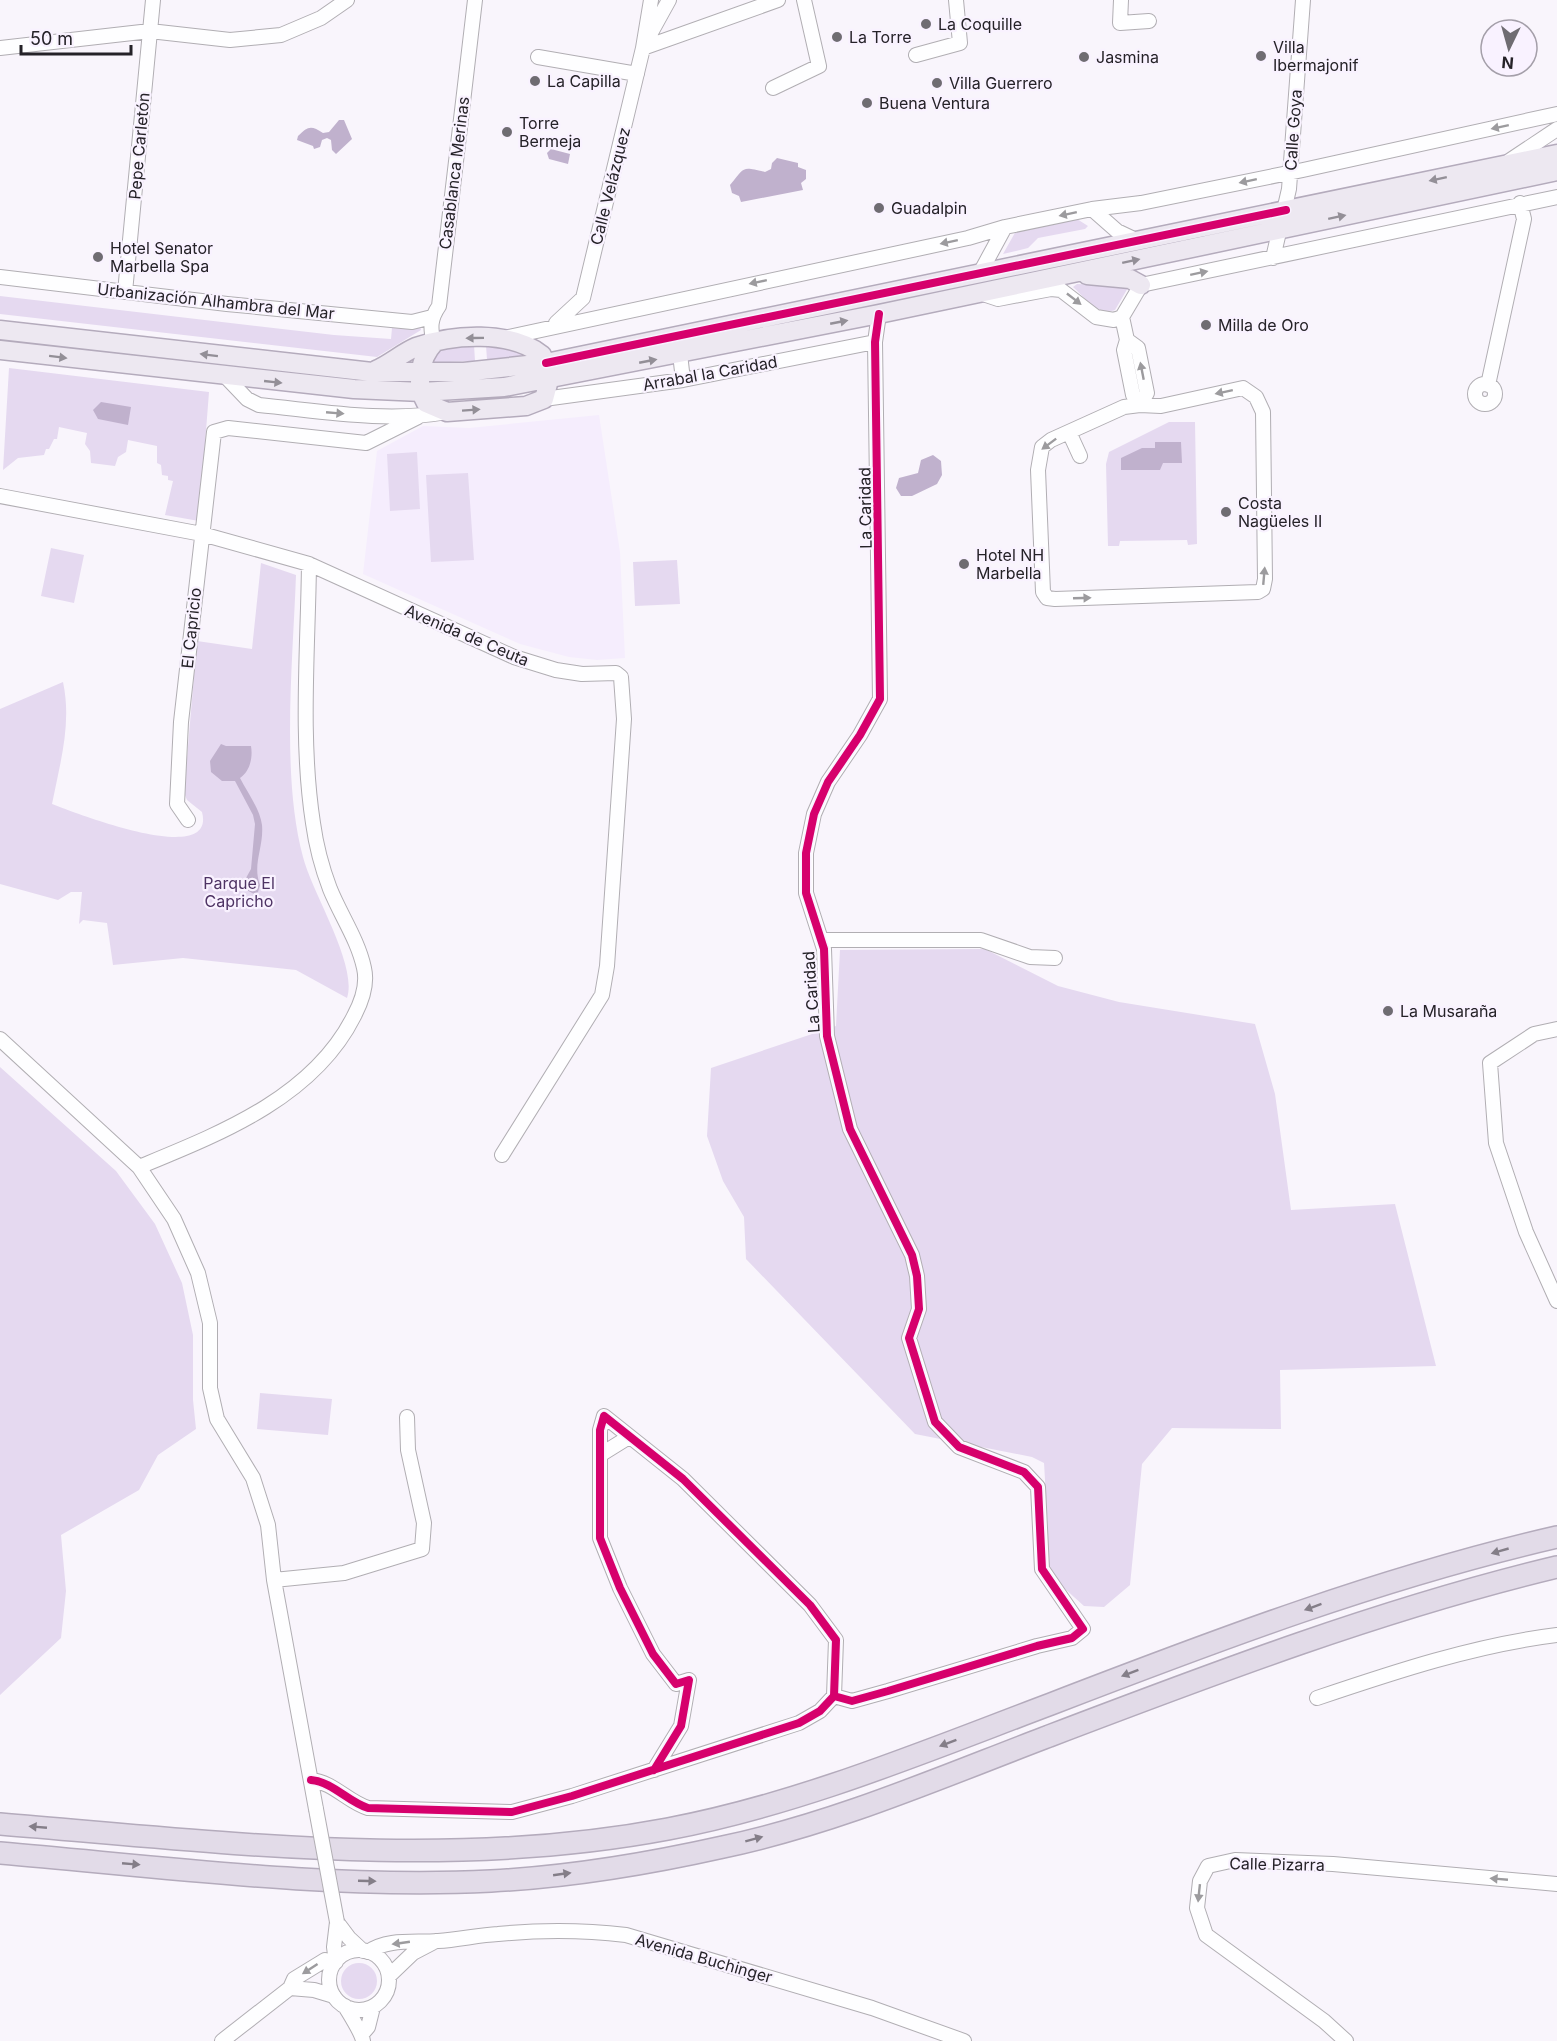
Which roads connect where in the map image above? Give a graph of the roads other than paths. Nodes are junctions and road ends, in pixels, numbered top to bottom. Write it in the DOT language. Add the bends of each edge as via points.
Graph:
graph roads {
  1 [pos="153,0"];
  2 [pos="348,0"];
  3 [pos="475,0"];
  4 [pos="651,0"];
  5 [pos="669,0"];
  6 [pos="778,0"];
  7 [pos="804,0"];
  8 [pos="956,0"];
  9 [pos="1121,0"];
  10 [pos="1302,0"];
  11 [pos="1149,21"];
  12 [pos="150,31"];
  13 [pos="0,48"];
  14 [pos="643,48"];
  15 [pos="916,55"];
  16 [pos="538,57"];
  17 [pos="637,74"];
  18 [pos="773,88"];
  19 [pos="1557,114"];
  20 [pos="1557,129"];
  21 [pos="1557,154"];
  22 [pos="1503,165"];
  23 [pos="1557,171"];
  24 [pos="1289,172"];
  25 [pos="1557,197"];
  26 [pos="1520,203"];
  27 [pos="1092,209"];
  28 [pos="1286,210"];
  29 [pos="1005,227"];
  30 [pos="1280,230"];
  31 [pos="1136,240"];
  32 [pos="1273,258"];
  33 [pos="980,273"];
  34 [pos="1073,273"];
  35 [pos="0,277"];
  36 [pos="1141,285"];
  37 [pos="125,292"];
  38 [pos="978,293"];
  39 [pos="583,298"];
  40 [pos="610,313"];
  41 [pos="879,314"];
  42 [pos="432,317"];
  43 [pos="1122,317"];
  44 [pos="554,325"];
  45 [pos="0,330"];
  46 [pos="501,339"];
  47 [pos="875,342"];
  48 [pos="434,343"];
  49 [pos="0,350"];
  50 [pos="680,354"];
  51 [pos="617,367"];
  52 [pos="372,372"];
  53 [pos="547,372"];
  54 [pos="421,373"];
  55 [pos="225,376"];
  56 [pos="683,380"];
  57 [pos="1488,384"];
  58 [pos="610,388"];
  59 [pos="543,399"];
  60 [pos="422,404"];
  61 [pos="1140,405"];
  62 [pos="1069,432"];
  63 [pos="1080,456"];
  64 [pos="0,496"];
  65 [pos="202,534"];
  66 [pos="309,564"];
  67 [pos="188,820"];
  68 [pos="821,940"];
  69 [pos="1055,958"];
  70 [pos="1557,1029"];
  71 [pos="0,1039"];
  72 [pos="502,1155"];
  73 [pos="139,1167"];
  74 [pos="1557,1301"];
  75 [pos="407,1417"];
  76 [pos="629,1437"];
  77 [pos="600,1455"];
  78 [pos="1557,1537"];
  79 [pos="1557,1568"];
  80 [pos="274,1580"];
  81 [pos="1557,1635"];
  82 [pos="834,1696"];
  83 [pos="1317,1698"];
  84 [pos="654,1770"];
  85 [pos="311,1780"];
  86 [pos="0,1824"];
  87 [pos="0,1853"];
  88 [pos="1557,1884"];
  89 [pos="337,1922"];
  90 [pos="436,1941"];
  91 [pos="365,1952"];
  92 [pos="336,1962"];
  93 [pos="389,1976"];
  94 [pos="290,1988"];
  95 [pos="334,1996"];
  96 [pos="345,2006"];
  97 [pos="373,2007"];
  98 [pos="363,2038"];
  99 [pos="222,2041"];
  100 [pos="964,2041"];
  101 [pos="1346,2041"];
  1 -- 12 [label="street, Pepe Carletón"];
  2 -- 12 [label="street" via="321,18 281,35 230,40"];
  3 -- 42 [label="street, Casablanca Merinas" via="439,306"];
  4 -- 14 [label="street, Calle Velázquez"];
  5 -- 14 [label="street"];
  6 -- 14 [label="street"];
  7 -- 18 [label="street" via="819,66"];
  8 -- 15 [label="street" via="960,43"];
  9 -- 11 [label="street" via="1120,23"];
  10 -- 24 [label="street, Calle Goya"];
  12 -- 13 [label="street"];
  12 -- 37 [label="street, Pepe Carletón"];
  14 -- 17 [label="street, Calle Velázquez"];
  16 -- 17 [label="street"];
  17 -- 39 [label="street, Calle Velázquez"];
  19 -- 24 [label="street, one-way"];
  20 -- 22 [label="street"];
  21 -- 22 [label="main road"];
  22 -- 28 [label="main road, one-way"];
  30 -- 23 [label="main road, one-way"];
  24 -- 27 [label="street, one-way" via="1141,203"];
  24 -- 28 [label="street, Calle Goya"];
  25 -- 26 [label="street"];
  26 -- 32 [label="street"];
  26 -- 57 [label="street" via="1524,219"];
  27 -- 29 [label="street, one-way"];
  27 -- 31 [label="street" via="1117,231"];
  28 -- 30 [label="street, Calle Goya"];
  28 -- 31 [label="main road"];
  29 -- 33 [label="street"];
  29 -- 40 [label="street, one-way"];
  30 -- 32 [label="street, Calle Goya"];
  34 -- 30 [label="main road, one-way"];
  31 -- 33 [label="main road"];
  36 -- 32 [label="street, one-way"];
  33 -- 53 [label="main road"];
  34 -- 36 [label="main road" via="1130,279"];
  34 -- 38 [label="main road"];
  35 -- 37 [label="street, Urbanización Alhambra del Mar"];
  36 -- 43 [label="street"];
  37 -- 42 [label="street, Urbanización Alhambra del Mar" via="412,322"];
  38 -- 41 [label="main road"];
  38 -- 43 [label="street, one-way" via="998,299 1061,290 1096,317"];
  39 -- 40 [label="street" via="592,308"];
  39 -- 44 [label="street"];
  40 -- 44 [label="street"];
  41 -- 47 [label="street, La Caridad"];
  50 -- 41 [label="main road, one-way"];
  42 -- 48 [label="street, Casablanca Merinas"];
  43 -- 61 [label="street" via="1133,395"];
  44 -- 46 [label="street"];
  52 -- 45 [label="main road, one-way"];
  46 -- 48 [label="main road, one-way" via="465,338"];
  46 -- 53 [label="main road" via="535,349 542,355"];
  47 -- 56 [label="street, Arrabal la Caridad"];
  47 -- 68 [label="street, La Caridad" via="880,699 828,782 814,814 806,853 806,893"];
  48 -- 52 [label="main road" via="410,350"];
  48 -- 54 [label="main road" via="422,359"];
  49 -- 55 [label="main road, one-way"];
  51 -- 50 [label="main road, one-way"];
  50 -- 56 [label="street"];
  51 -- 53 [label="main road"];
  51 -- 58 [label="street"];
  52 -- 54 [label="main road"];
  53 -- 54 [label="main road"];
  53 -- 59 [label="main road"];
  53 -- 60 [label="main road"];
  54 -- 60 [label="main road"];
  55 -- 60 [label="main road, one-way"];
  55 -- 60 [label="street, one-way" via="247,399 259,405 357,414"];
  56 -- 58 [label="street, Arrabal la Caridad"];
  58 -- 59 [label="street, Arrabal la Caridad"];
  60 -- 59 [label="main road, one-way" via="447,412 526,406"];
  60 -- 65 [label="street, El Capricio" via="366,443 228,428 214,432"];
  61 -- 62 [label="street" via="1124,407"];
  62 -- 61 [label="street, one-way" via="1051,440 1039,454 1043,592 1047,598 1263,589 1261,403 1243,388 1161,406"];
  62 -- 63 [label="street"];
  64 -- 65 [label="street, Avenida de Ceuta"];
  65 -- 66 [label="street, Avenida de Ceuta"];
  65 -- 67 [label="street, El Capricio" via="181,722 177,804"];
  66 -- 72 [label="street, Avenida de Ceuta" via="514,657 569,672 616,673 623,680 624,719 602,995"];
  66 -- 73 [label="street" via="308,768 313,824 330,889 365,971 360,1005 343,1036 294,1086 224,1131"];
  68 -- 69 [label="street" via="981,940 1030,957"];
  68 -- 82 [label="street, La Caridad" via="827,1036 850,1129 912,1255 919,1309 909,1338 935,1422 959,1447 1024,1472 1038,1487 1042,1569 1083,1629 1072,1638 852,1701"];
  70 -- 74 [label="street" via="1534,1034 1490,1063 1496,1143 1526,1232"];
  71 -- 73 [label="street"];
  73 -- 80 [label="street" via="174,1219 198,1273 210,1323 212,1399 217,1419 253,1478 268,1525"];
  75 -- 80 [label="street" via="408,1450 424,1523 422,1549 344,1573"];
  76 -- 77 [label="street"];
  76 -- 77 [label="street" via="604,1416"];
  76 -- 82 [label="street" via="683,1479 810,1605 836,1640"];
  77 -- 84 [label="street" via="600,1538 653,1654 676,1684 689,1680 681,1726"];
  78 -- 86 [label="highway, one-way" via="1352,1593 887,1766 767,1804 670,1828 537,1847 341,1852"];
  87 -- 79 [label="highway, one-way" via="304,1879 415,1882 540,1877 637,1864 727,1846 855,1809 1156,1695 1356,1625"];
  80 -- 85 [label="street"];
  81 -- 83 [label="street" via="1476,1651"];
  82 -- 84 [label="street" via="820,1711 799,1723"];
  84 -- 85 [label="street" via="533,1807 491,1812 369,1808"];
  85 -- 89 [label="street, bridge"];
  88 -- 101 [label="street, Calle Pizarra, one-way" via="1333,1864 1235,1860 1208,1866 1200,1881 1197,1908 1206,1935"];
  89 -- 91 [label="street"];
  89 -- 92 [label="street"];
  90 -- 91 [label="street, Avenida Buchinger, one-way" via="376,1946"];
  90 -- 93 [label="street, Avenida Buchinger" via="413,1953"];
  90 -- 100 [label="street, Avenida Buchinger" via="586,1930 626,1935 872,2008"];
  91 -- 92 [label="street" via="349,1953"];
  91 -- 93 [label="street" via="380,1959"];
  92 -- 94 [label="street, one-way" via="325,1960 317,1964 294,1979"];
  92 -- 95 [label="street" via="330,1982"];
  93 -- 97 [label="street" via="384,1997"];
  94 -- 95 [label="street"];
  94 -- 99 [label="street"];
  95 -- 96 [label="street"];
  96 -- 97 [label="street" via="359,2010"];
  96 -- 98 [label="street"];
  97 -- 98 [label="street"];
}
